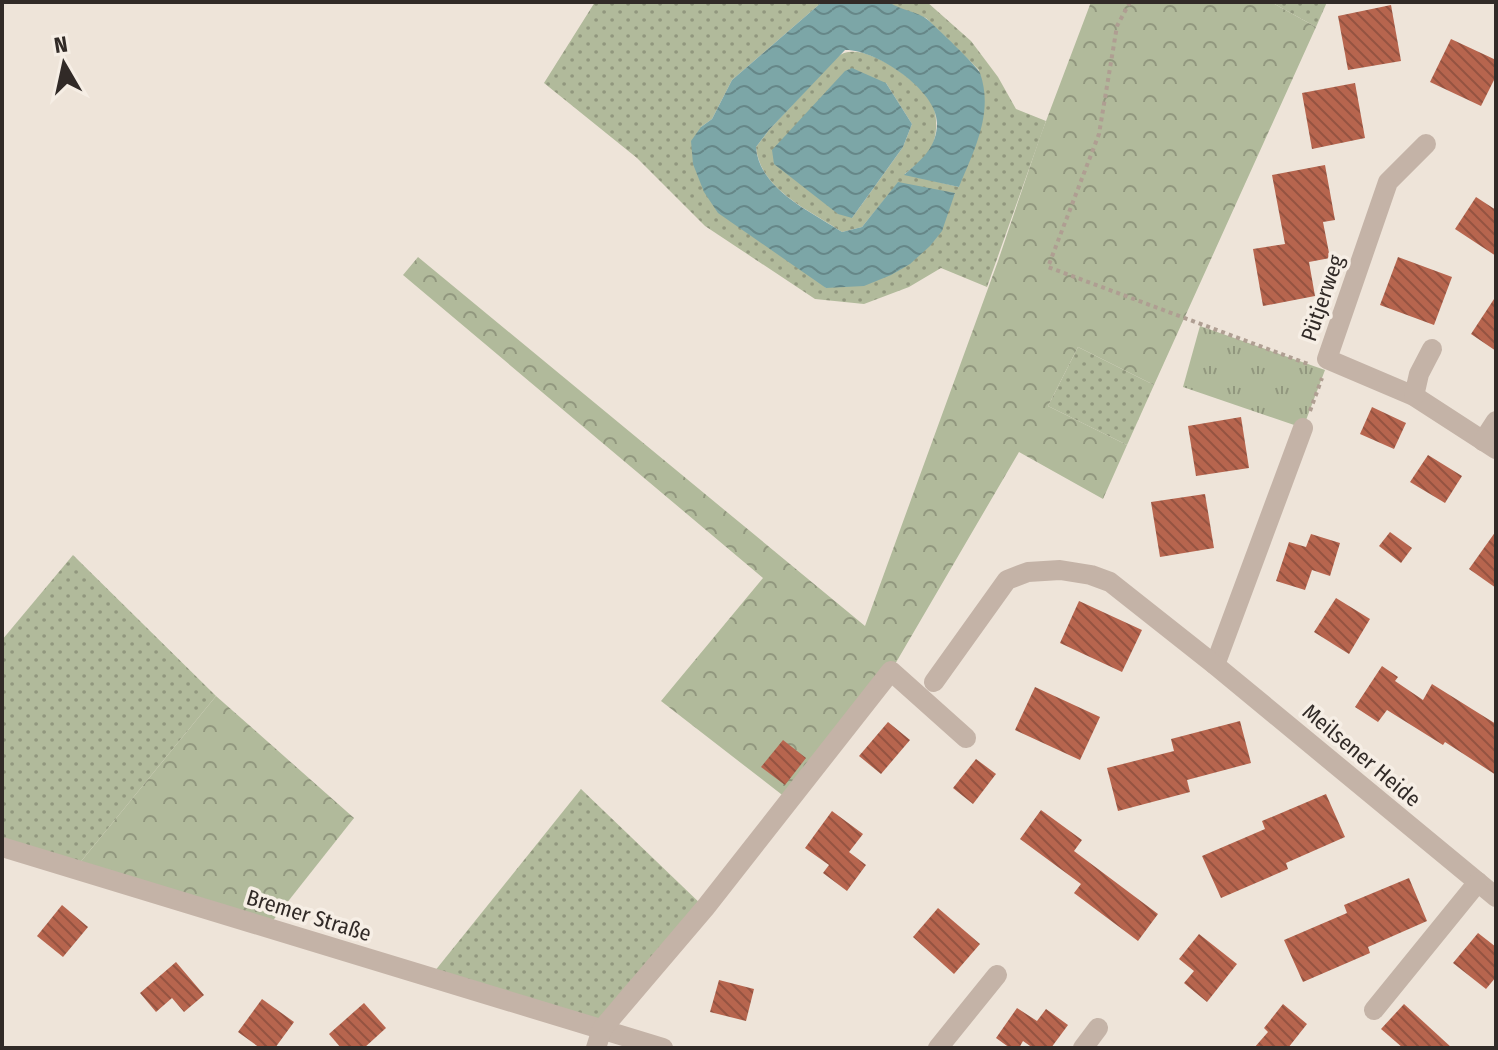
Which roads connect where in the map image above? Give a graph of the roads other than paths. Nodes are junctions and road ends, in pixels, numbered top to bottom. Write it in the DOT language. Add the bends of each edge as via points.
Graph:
graph roads {
  1 [pos="1426,144"];
  2 [pos="1432,349"];
  3 [pos="1414,396"];
  4 [pos="1496,421"];
  5 [pos="1303,428"];
  6 [pos="1490,445"];
  7 [pos="1215,665"];
  8 [pos="934,682"];
  9 [pos="966,738"];
  10 [pos="2,847"];
  11 [pos="1478,882"];
  12 [pos="1496,897"];
  13 [pos="997,975"];
  14 [pos="1374,1010"];
  15 [pos="1098,1028"];
  16 [pos="599,1039"];
  17 [pos="663,1048"];
  18 [pos="938,1048"];
  19 [pos="1083,1048"];
  1 -- 3 [label="street, Pütjerweg" via="1388,182 1326,365"];
  2 -- 3 [label="street"];
  3 -- 6 [label="street, Pütjerweg"];
  4 -- 6 [label="street, Pütjerweg"];
  5 -- 7 [label="street"];
  7 -- 8 [label="street, Meilsener Heide" via="1110,582 1060,570 1007,580"];
  7 -- 11 [label="street, Meilsener Heide"];
  9 -- 16 [label="street" via="891,671"];
  10 -- 16 [label="street, Bremer Straße"];
  11 -- 12 [label="street, Meilsener Heide"];
  11 -- 14 [label="street"];
  13 -- 18 [label="street"];
  15 -- 19 [label="street"];
  16 -- 17 [label="street, Bremer Straße"];
}
